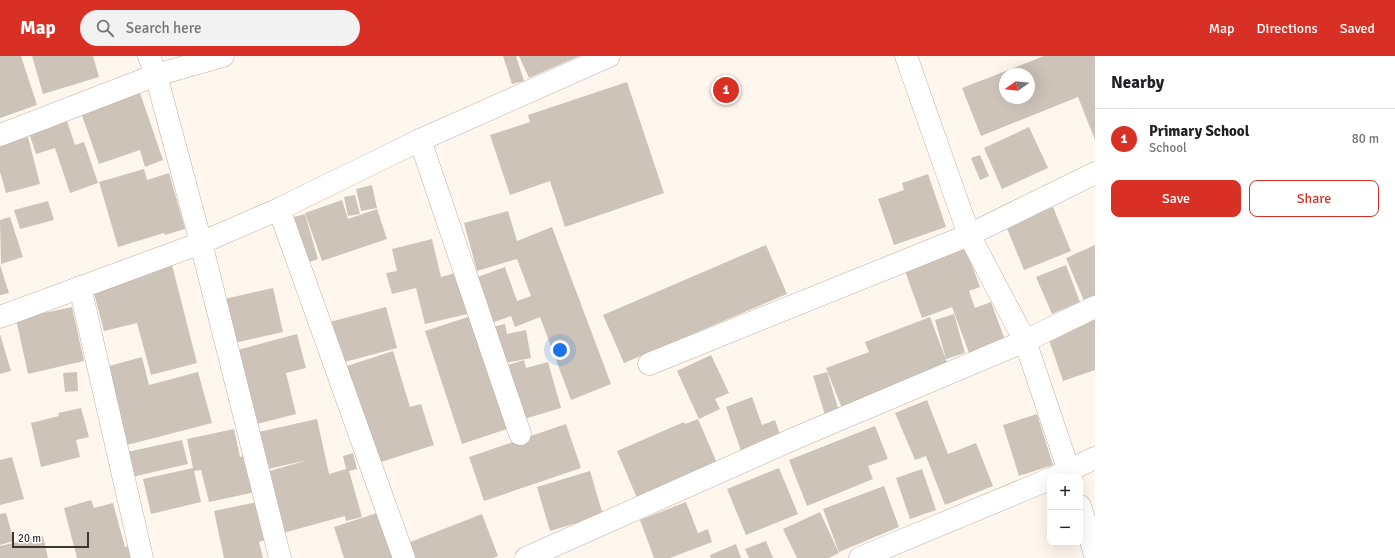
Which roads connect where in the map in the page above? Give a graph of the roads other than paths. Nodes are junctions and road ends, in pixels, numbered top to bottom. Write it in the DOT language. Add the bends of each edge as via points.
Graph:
graph roads {
  1 [pos="223,56"];
  2 [pos="609,56"];
  3 [pos="906,56"];
  4 [pos="152,66"];
  5 [pos="0,135"];
  6 [pos="420,140"];
  7 [pos="1095,173"];
  8 [pos="279,209"];
  9 [pos="969,235"];
  10 [pos="201,243"];
  11 [pos="80,287"];
  12 [pos="1095,307"];
  13 [pos="0,317"];
  14 [pos="1025,341"];
  15 [pos="649,364"];
  16 [pos="520,434"];
  17 [pos="1095,458"];
  18 [pos="1060,474"];
  19 [pos="1065,474"];
  20 [pos="1047,482"];
  21 [pos="1081,510"];
  22 [pos="1095,554"];
  23 [pos="142,558"];
  24 [pos="280,558"];
  25 [pos="404,558"];
  26 [pos="526,558"];
  27 [pos="860,558"];
  1 -- 4 [label="street"];
  2 -- 6 [label="street"];
  3 -- 9 [label="street"];
  4 -- 5 [label="street"];
  4 -- 10 [label="street"];
  6 -- 8 [label="street"];
  6 -- 16 [label="street"];
  7 -- 9 [label="street"];
  8 -- 10 [label="street"];
  8 -- 25 [label="street"];
  9 -- 14 [label="street"];
  9 -- 15 [label="street"];
  10 -- 11 [label="street"];
  10 -- 24 [label="street"];
  11 -- 13 [label="street"];
  11 -- 23 [label="street"];
  12 -- 14 [label="street"];
  14 -- 18 [label="street"];
  14 -- 26 [label="street" via="798,437"];
  17 -- 19 [label="street"];
  20 -- 27 [label="street"];
  21 -- 22 [label="street"];
}
